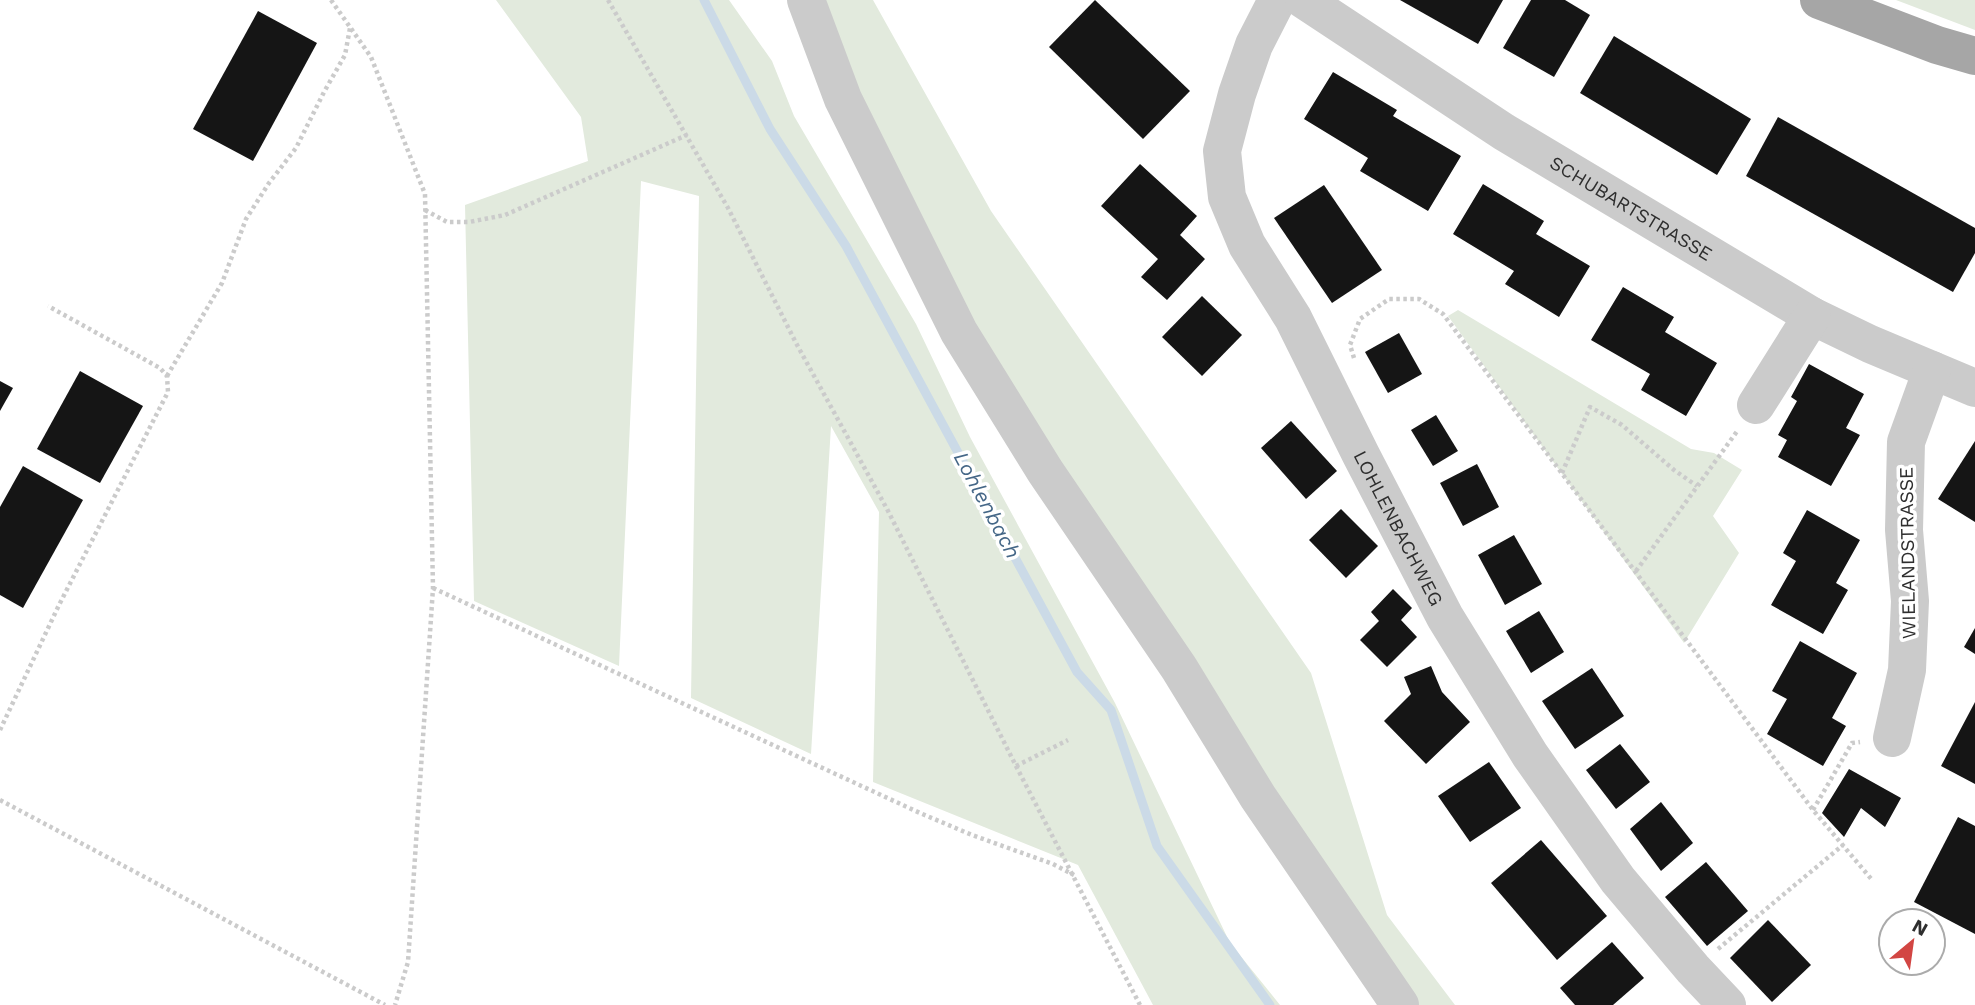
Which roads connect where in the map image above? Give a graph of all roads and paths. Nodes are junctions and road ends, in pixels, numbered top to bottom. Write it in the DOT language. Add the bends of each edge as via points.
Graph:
graph roads {
  1 [pos="331,0"];
  2 [pos="608,0"];
  3 [pos="806,0"];
  4 [pos="1277,0"];
  5 [pos="1304,0"];
  6 [pos="1819,0"];
  7 [pos="351,27"];
  8 [pos="1975,57"];
  9 [pos="687,135"];
  10 [pos="425,210"];
  11 [pos="48,306"];
  12 [pos="1812,316"];
  13 [pos="1358,369"];
  14 [pos="1932,370"];
  15 [pos="167,376"];
  16 [pos="1975,388"];
  17 [pos="1756,405"];
  18 [pos="1562,474"];
  19 [pos="1697,486"];
  20 [pos="1636,571"];
  21 [pos="433,588"];
  22 [pos="0,730"];
  23 [pos="1892,738"];
  24 [pos="1068,740"];
  25 [pos="1840,763"];
  26 [pos="1016,766"];
  27 [pos="0,800"];
  28 [pos="1813,810"];
  29 [pos="1843,845"];
  30 [pos="1074,875"];
  31 [pos="1873,881"];
  32 [pos="1693,969"];
  33 [pos="385,1005"];
  34 [pos="395,1005"];
  35 [pos="1140,1005"];
  36 [pos="1400,1005"];
  37 [pos="1727,1005"];
  1 -- 7 [label="path"];
  2 -- 9 [label="path"];
  3 -- 36 [label="street" via="843,99 959,332 1258,797"];
  4 -- 32 [label="street, LOHLENBACHWEG" via="1254,45 1222,151 1227,197 1247,245 1293,318 1445,617 1530,755 1618,880"];
  5 -- 12 [label="street, SCHUBARTSTRASSE" via="1504,132"];
  6 -- 8 [label="main road"];
  7 -- 10 [label="path" via="371,57 425,194"];
  7 -- 15 [label="path" via="345,55 296,148 246,219 222,283"];
  9 -- 10 [label="path" via="505,215 447,222"];
  9 -- 26 [label="path" via="887,509"];
  10 -- 21 [label="path"];
  11 -- 15 [label="path"];
  12 -- 14 [label="street, SCHUBARTSTRASSE"];
  12 -- 17 [label="street"];
  13 -- 18 [label="path" via="1350,345 1360,319 1389,299 1419,299 1443,314"];
  14 -- 16 [label="street, SCHUBARTSTRASSE"];
  14 -- 23 [label="street, WIELANDSTRASSE" via="1906,442 1907,670"];
  15 -- 22 [label="path" via="168,392"];
  17 -- 19 [label="path"];
  18 -- 19 [label="path" via="1590,407 1622,425"];
  18 -- 20 [label="path"];
  19 -- 20 [label="path"];
  20 -- 28 [label="path"];
  21 -- 30 [label="path" via="920,813"];
  21 -- 34 [label="path" via="408,962"];
  24 -- 26 [label="path"];
  25 -- 28 [label="path"];
  26 -- 30 [label="path"];
  27 -- 33 [label="path"];
  28 -- 29 [label="path"];
  29 -- 31 [label="path"];
  29 -- 32 [label="path"];
  30 -- 35 [label="path"];
  32 -- 37 [label="street, LOHLENBACHWEG"];
}
